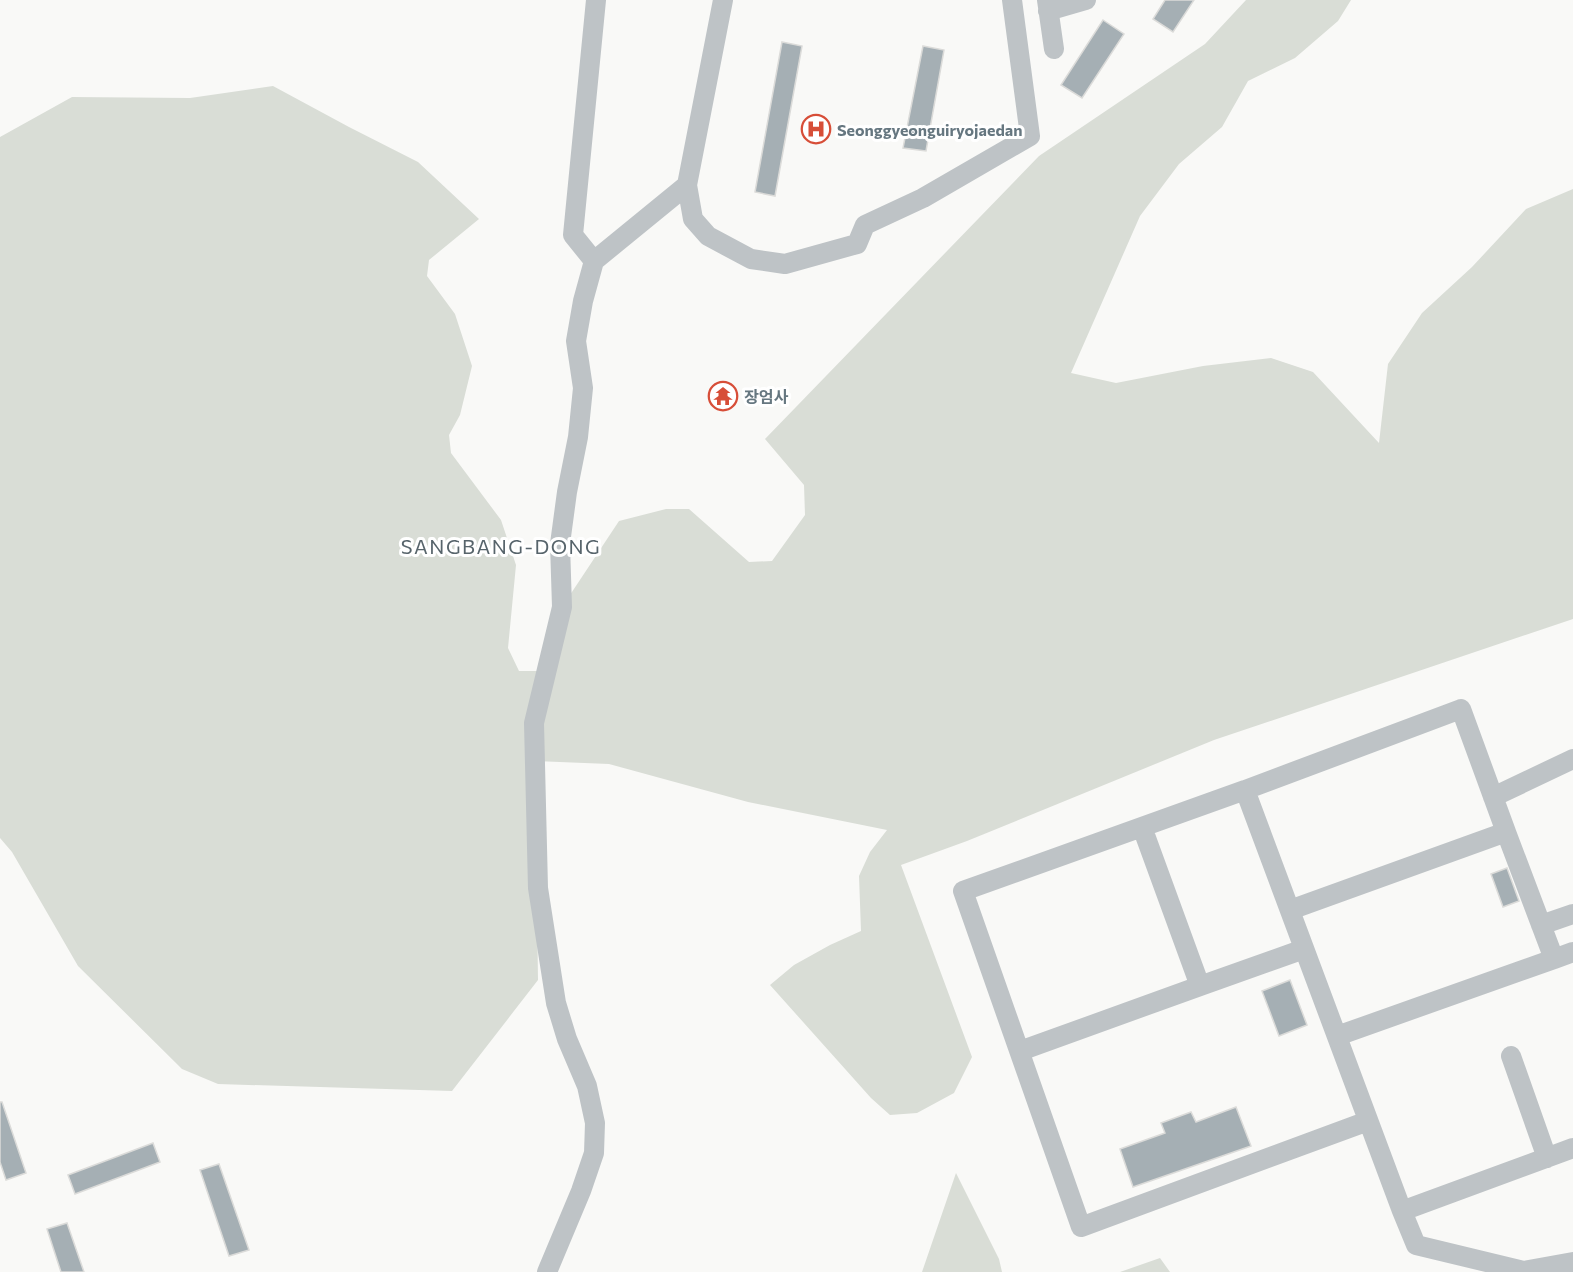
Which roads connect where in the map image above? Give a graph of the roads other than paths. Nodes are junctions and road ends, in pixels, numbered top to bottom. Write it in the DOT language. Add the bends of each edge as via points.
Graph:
graph roads {
  1 [pos="596,0"];
  2 [pos="723,0"];
  3 [pos="1012,0"];
  4 [pos="1086,0"];
  5 [pos="1048,5"];
  6 [pos="1054,49"];
  7 [pos="687,185"];
  8 [pos="594,261"];
  9 [pos="1573,759"];
  10 [pos="1245,790"];
  11 [pos="1493,796"];
  12 [pos="1142,827"];
  13 [pos="1506,832"];
  14 [pos="1290,910"];
  15 [pos="1573,914"];
  16 [pos="1541,925"];
  17 [pos="1304,949"];
  18 [pos="1573,952"];
  19 [pos="1554,958"];
  20 [pos="1200,986"];
  21 [pos="1337,1036"];
  22 [pos="1020,1051"];
  23 [pos="1511,1056"];
  24 [pos="1368,1121"];
  25 [pos="1573,1148"];
  26 [pos="1547,1158"];
  27 [pos="1402,1211"];
  28 [pos="1573,1262"];
  29 [pos="547,1272"];
  1 -- 8 [label="street" via="573,235"];
  2 -- 7 [label="street"];
  3 -- 7 [label="street" via="1030,136 923,198 865,225 857,244 785,264 751,259 708,236 693,219"];
  4 -- 5 [label="street"];
  5 -- 6 [label="street"];
  7 -- 8 [label="street"];
  8 -- 29 [label="street" via="576,341 583,388 560,544 562,607 534,723 538,888 556,1003 587,1086 595,1123 594,1153"];
  9 -- 11 [label="street"];
  10 -- 11 [label="street" via="1461,709"];
  10 -- 12 [label="street"];
  10 -- 14 [label="street"];
  11 -- 13 [label="street"];
  12 -- 20 [label="street"];
  12 -- 22 [label="street" via="963,891"];
  13 -- 14 [label="street"];
  13 -- 16 [label="street"];
  14 -- 17 [label="street"];
  15 -- 16 [label="street"];
  16 -- 19 [label="street"];
  17 -- 20 [label="street"];
  17 -- 21 [label="street"];
  18 -- 19 [label="street"];
  19 -- 21 [label="street"];
  20 -- 22 [label="street"];
  21 -- 24 [label="street"];
  22 -- 24 [label="street" via="1082,1227"];
  23 -- 26 [label="street"];
  24 -- 27 [label="street"];
  25 -- 26 [label="street"];
  26 -- 27 [label="street"];
  27 -- 28 [label="street" via="1416,1245 1524,1271"];
}
